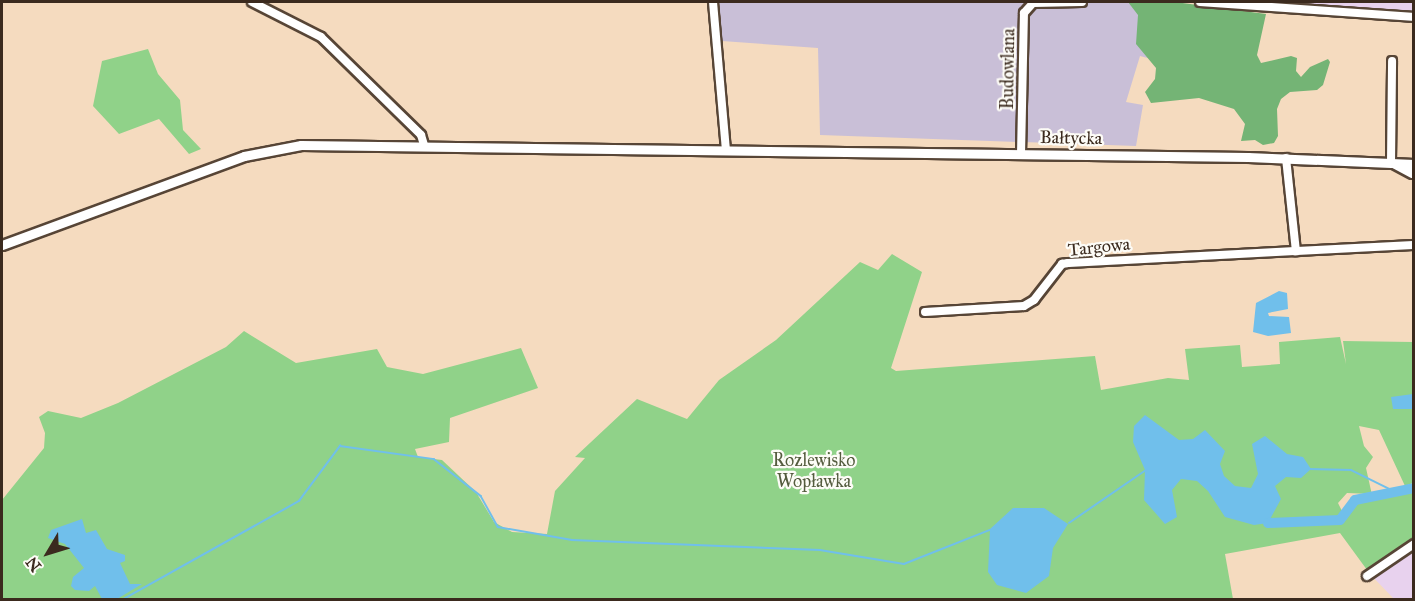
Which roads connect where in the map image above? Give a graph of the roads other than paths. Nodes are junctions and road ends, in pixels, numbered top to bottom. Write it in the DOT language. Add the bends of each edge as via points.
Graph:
graph roads {
  1 [pos="252,2"];
  2 [pos="713,2"];
  3 [pos="1082,2"];
  4 [pos="1200,2"];
  5 [pos="1413,17"];
  6 [pos="1392,62"];
  7 [pos="424,146"];
  8 [pos="726,150"];
  9 [pos="1021,154"];
  10 [pos="1286,158"];
  11 [pos="1392,163"];
  12 [pos="1413,170"];
  13 [pos="2,245"];
  14 [pos="1413,245"];
  15 [pos="1296,251"];
  16 [pos="925,312"];
  17 [pos="1413,544"];
  18 [pos="1367,576"];
  1 -- 7 [label="street" via="321,37 421,135"];
  2 -- 8 [label="street"];
  3 -- 9 [label="street, Budowlana" via="1033,3 1024,13"];
  4 -- 5 [label="street"];
  6 -- 11 [label="street"];
  7 -- 8 [label="main road, Bałtycka"];
  7 -- 13 [label="main road, Bałtycka" via="312,144 273,148"];
  8 -- 9 [label="main road, Bałtycka"];
  9 -- 10 [label="main road, Bałtycka"];
  10 -- 11 [label="main road, Bałtycka"];
  10 -- 15 [label="street"];
  11 -- 12 [label="main road, Bałtycka"];
  14 -- 15 [label="street, Targowa"];
  15 -- 16 [label="street, Targowa" via="1068,263 1062,264 1034,300 1024,306"];
  17 -- 18 [label="street"];
}
